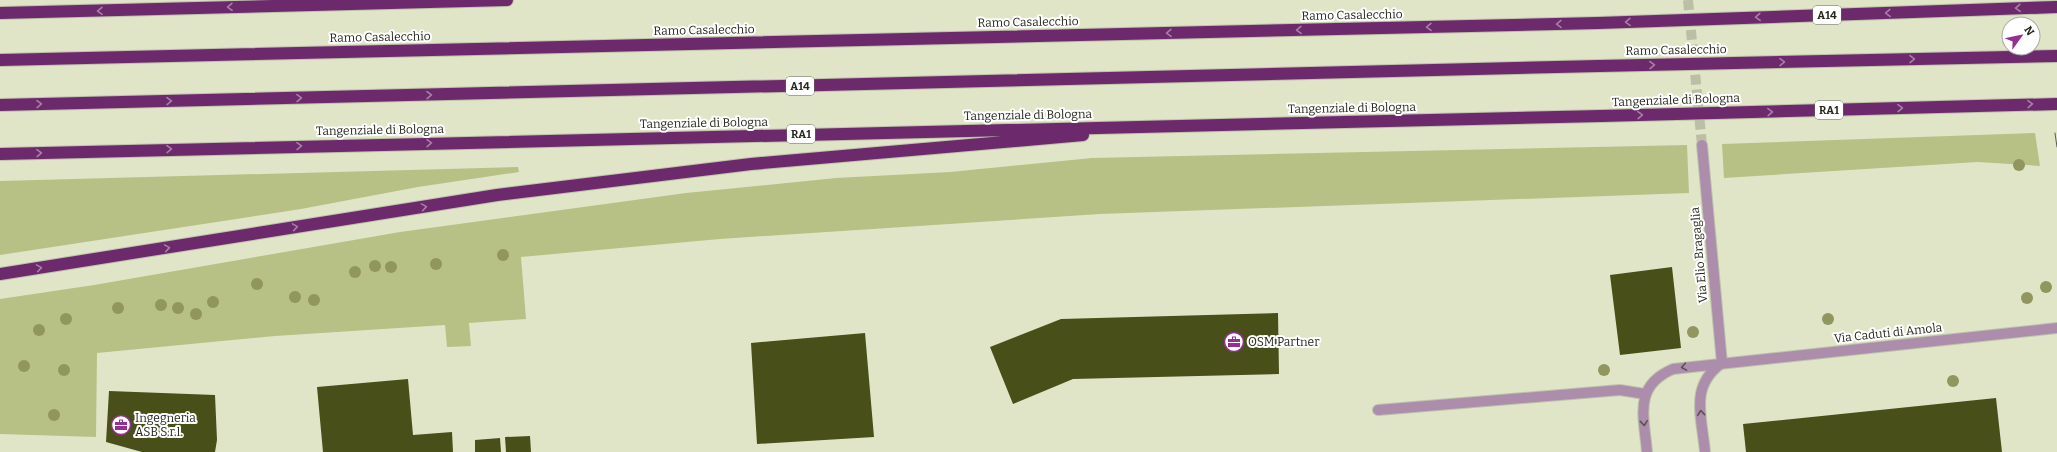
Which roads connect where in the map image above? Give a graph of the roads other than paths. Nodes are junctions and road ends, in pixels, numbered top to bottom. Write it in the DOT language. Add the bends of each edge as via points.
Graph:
graph roads {
  1 [pos="507,0"];
  2 [pos="2057,7"];
  3 [pos="0,13"];
  4 [pos="2057,56"];
  5 [pos="0,60"];
  6 [pos="2057,104"];
  7 [pos="0,105"];
  8 [pos="1204,125"];
  9 [pos="1702,145"];
  10 [pos="0,154"];
  11 [pos="0,274"];
  12 [pos="2057,328"];
  13 [pos="1722,362"];
  14 [pos="1645,394"];
  15 [pos="1378,410"];
  16 [pos="1647,452"];
  17 [pos="1705,452"];
  1 -- 3 [label="highway, one-way"];
  2 -- 5 [label="highway, Ramo Casalecchio / A14, one-way, bridge" via="1598,23"];
  7 -- 4 [label="highway, Ramo Casalecchio / A14, one-way, bridge"];
  8 -- 6 [label="highway, Tangenziale di Bologna / RA1, one-way, bridge"];
  10 -- 8 [label="highway, Tangenziale di Bologna / RA1, one-way"];
  11 -- 8 [label="highway, one-way" via="497,195 796,160"];
  9 -- 13 [label="street, Via Elio Bragaglia"];
  12 -- 13 [label="street, Via Caduti di Amola"];
  13 -- 14 [label="street, Via Caduti di Amola, one-way" via="1673,369 1656,379"];
  17 -- 13 [label="street, one-way" via="1700,393 1706,377"];
  14 -- 15 [label="street" via="1620,390"];
  14 -- 16 [label="street, one-way" via="1643,408"];
}
